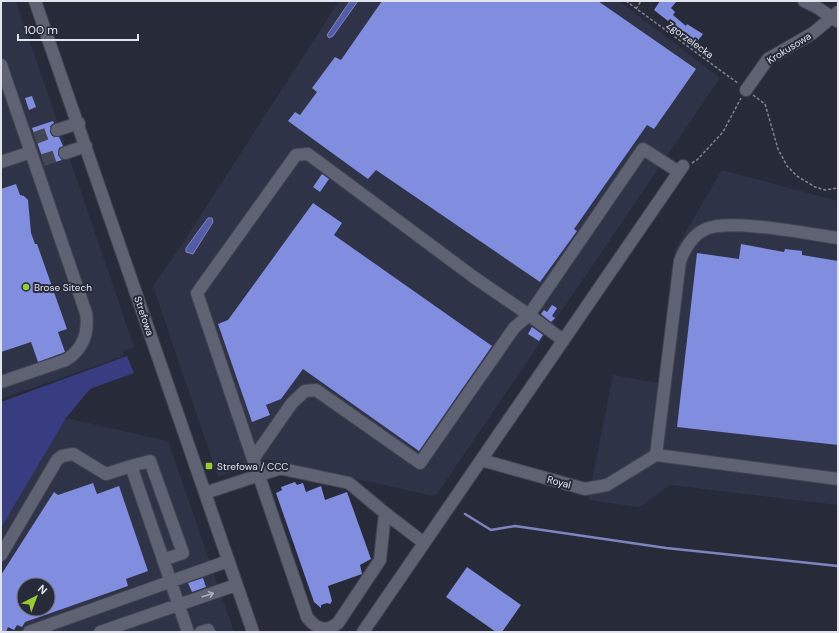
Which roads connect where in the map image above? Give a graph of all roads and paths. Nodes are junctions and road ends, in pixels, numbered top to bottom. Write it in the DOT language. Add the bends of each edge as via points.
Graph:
graph roads {
  1 [pos="35,1"];
  2 [pos="626,1"];
  3 [pos="641,1"];
  4 [pos="804,1"];
  5 [pos="636,9"];
  6 [pos="836,17"];
  7 [pos="1,65"];
  8 [pos="746,90"];
  9 [pos="79,123"];
  10 [pos="57,130"];
  11 [pos="86,146"];
  12 [pos="34,151"];
  13 [pos="65,153"];
  14 [pos="1,162"];
  15 [pos="681,169"];
  16 [pos="838,188"];
  17 [pos="838,238"];
  18 [pos="529,315"];
  19 [pos="564,340"];
  20 [pos="1,382"];
  21 [pos="656,455"];
  22 [pos="253,459"];
  23 [pos="481,460"];
  24 [pos="131,466"];
  25 [pos="259,476"];
  26 [pos="838,480"];
  27 [pos="205,493"];
  28 [pos="385,513"];
  29 [pos="424,543"];
  30 [pos="1,555"];
  31 [pos="163,560"];
  32 [pos="228,561"];
  33 [pos="171,583"];
  34 [pos="236,585"];
  35 [pos="179,605"];
  36 [pos="367,630"];
  37 [pos="29,632"];
  38 [pos="100,632"];
  39 [pos="188,632"];
  40 [pos="201,632"];
  41 [pos="209,632"];
  42 [pos="253,632"];
  1 -- 9 [label="street, Strefowa"];
  2 -- 5 [label="path, Zgorzelecka"];
  3 -- 5 [label="path"];
  4 -- 6 [label="street"];
  5 -- 8 [label="path, Zgorzelecka"];
  6 -- 8 [label="street, Krokusowa" via="768,60"];
  7 -- 12 [label="street"];
  8 -- 15 [label="path" via="723,132 698,160"];
  8 -- 16 [label="path, Zgorzelecka" via="765,104 778,149 787,166 815,187 825,190"];
  9 -- 10 [label="street"];
  9 -- 11 [label="street, Strefowa"];
  11 -- 13 [label="street"];
  11 -- 27 [label="street, Strefowa"];
  12 -- 14 [label="street"];
  12 -- 20 [label="street" via="86,313 87,330 80,347 66,360"];
  15 -- 18 [label="street" via="643,149"];
  15 -- 19 [label="street"];
  17 -- 21 [label="street" via="741,225 706,228 693,237 684,249 680,261"];
  18 -- 19 [label="street"];
  18 -- 22 [label="street" via="514,328 420,463 316,390 306,391 292,403"];
  18 -- 22 [label="street" via="308,154 296,155 197,293"];
  19 -- 23 [label="street"];
  21 -- 23 [label="street, Royal" via="608,485 585,489"];
  21 -- 26 [label="street"];
  22 -- 25 [label="street"];
  23 -- 29 [label="street"];
  24 -- 30 [label="street" via="106,474 74,454 62,456 57,460"];
  24 -- 31 [label="street"];
  24 -- 31 [label="street" via="150,461 183,553"];
  25 -- 27 [label="street"];
  25 -- 28 [label="street" via="283,469 349,483"];
  25 -- 28 [label="street" via="307,617 320,628 327,629 338,624 380,560"];
  27 -- 32 [label="street, Strefowa"];
  28 -- 29 [label="street"];
  29 -- 36 [label="street"];
  31 -- 33 [label="street"];
  32 -- 33 [label="street"];
  32 -- 34 [label="street, Strefowa"];
  33 -- 35 [label="street"];
  33 -- 37 [label="street"];
  35 -- 34 [label="street, one-way"];
  34 -- 42 [label="street, Strefowa"];
  35 -- 38 [label="street"];
  35 -- 39 [label="street"];
  40 -- 41 [label="street"];
}
